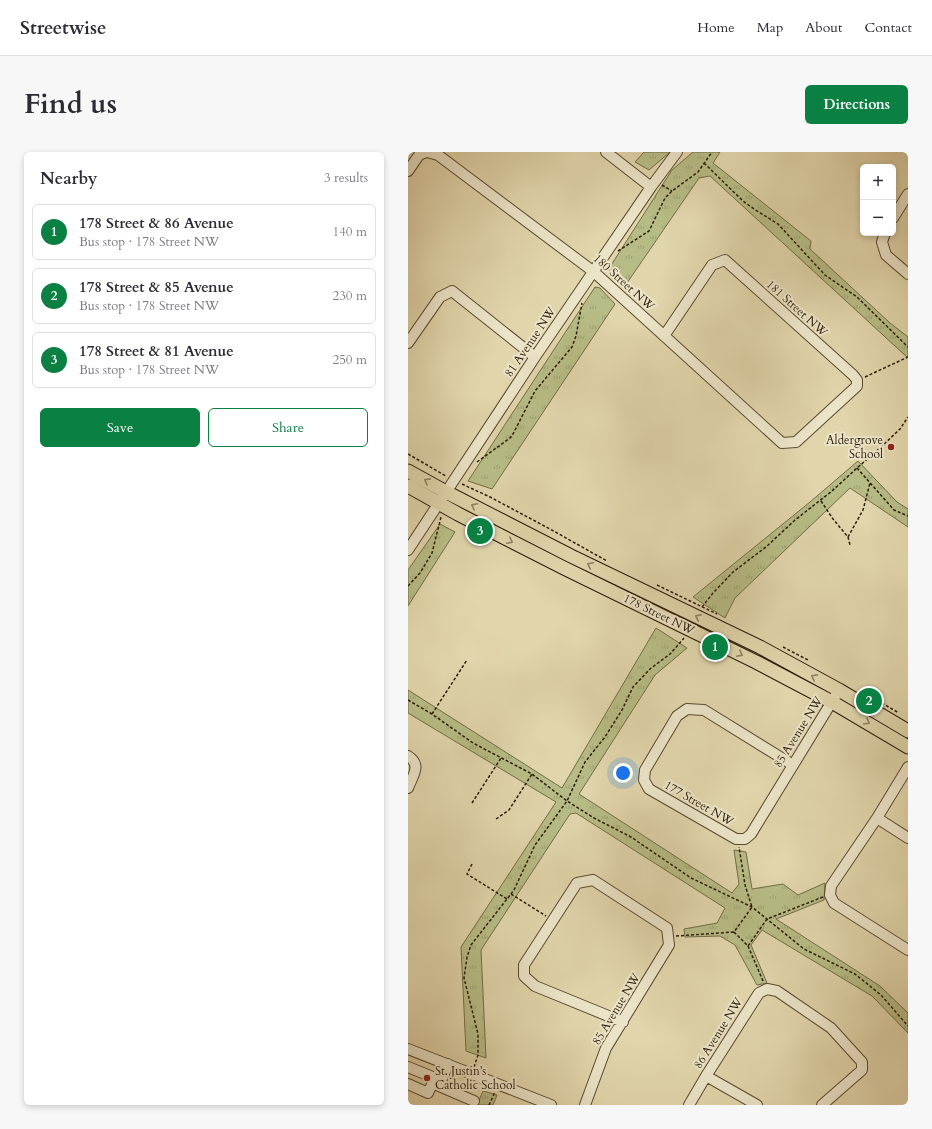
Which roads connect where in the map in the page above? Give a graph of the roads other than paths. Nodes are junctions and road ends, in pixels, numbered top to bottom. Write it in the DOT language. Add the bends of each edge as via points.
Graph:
graph roads {
  1 [pos="426,152"];
  2 [pos="606,152"];
  3 [pos="677,152"];
  4 [pos="408,171"];
  5 [pos="653,184"];
  6 [pos="908,194"];
  7 [pos="896,213"];
  8 [pos="884,238"];
  9 [pos="594,272"];
  10 [pos="908,274"];
  11 [pos="664,336"];
  12 [pos="408,343"];
  13 [pos="535,357"];
  14 [pos="782,443"];
  15 [pos="408,471"];
  16 [pos="408,486"];
  17 [pos="446,492"];
  18 [pos="443,506"];
  19 [pos="408,550"];
  20 [pos="839,690"];
  21 [pos="832,702"];
  22 [pos="908,731"];
  23 [pos="908,747"];
  24 [pos="408,756"];
  25 [pos="793,765"];
  26 [pos="908,767"];
  27 [pos="408,788"];
  28 [pos="877,818"];
  29 [pos="908,838"];
  30 [pos="736,839"];
  31 [pos="908,950"];
  32 [pos="623,1022"];
  33 [pos="409,1051"];
  34 [pos="448,1064"];
  35 [pos="408,1067"];
  36 [pos="706,1076"];
  37 [pos="408,1084"];
  38 [pos="436,1085"];
  39 [pos="474,1100"];
  40 [pos="551,1105"];
  41 [pos="585,1105"];
  42 [pos="689,1105"];
  43 [pos="757,1105"];
  44 [pos="822,1105"];
  1 -- 4 [label="street" via="419,155"];
  1 -- 9 [label="street, 180 Street NW" via="438,154"];
  2 -- 5 [label="street"];
  3 -- 5 [label="street, 81 Avenue NW"];
  5 -- 9 [label="street, 81 Avenue NW"];
  6 -- 7 [label="street"];
  8 -- 10 [label="street" via="886,255"];
  9 -- 11 [label="street, 180 Street NW"];
  9 -- 13 [label="street, 81 Avenue NW"];
  11 -- 14 [label="street, 180 Street NW"];
  11 -- 14 [label="street, 181 Street NW" via="712,265 724,260 855,377 857,386 796,442"];
  12 -- 13 [label="street" via="440,297 452,292"];
  13 -- 17 [label="street, 81 Avenue NW"];
  17 -- 15 [label="main road, 178 Street NW, one-way"];
  16 -- 18 [label="main road, 178 Street NW"];
  17 -- 18 [label="street, 81 Avenue NW"];
  20 -- 17 [label="main road, 178 Street NW, one-way" via="760,647 571,556"];
  18 -- 19 [label="street, 81 Avenue NW"];
  18 -- 21 [label="main road, 178 Street NW, one-way"];
  20 -- 21 [label="street, 85 Avenue NW"];
  20 -- 22 [label="main road, 178 Street NW"];
  21 -- 23 [label="main road, 178 Street NW, one-way"];
  21 -- 25 [label="street, 85 Avenue NW"];
  24 -- 27 [label="street" via="416,763"];
  25 -- 30 [label="street, 85 Avenue NW" via="751,834 745,839"];
  25 -- 30 [label="street, 177 Street NW" via="704,710 687,709 677,716 645,770 644,780 649,789"];
  26 -- 28 [label="street"];
  28 -- 29 [label="street"];
  28 -- 31 [label="street" via="831,886 830,895 834,903"];
  32 -- 32 [label="street, 85 Avenue NW" via="669,945 668,933 593,880 577,883 524,965 524,976 535,986"];
  32 -- 41 [label="street, 85 Avenue NW" via="606,1048"];
  33 -- 34 [label="street"];
  34 -- 38 [label="street"];
  34 -- 40 [label="street"];
  35 -- 38 [label="street" via="435,1078"];
  36 -- 42 [label="street, 86 Avenue NW"];
  36 -- 43 [label="street"];
  36 -- 44 [label="street, 86 Avenue NW" via="759,993 767,989 777,991 831,1028 862,1062 862,1070"];
  37 -- 38 [label="street" via="428,1093"];
  38 -- 39 [label="street"];
}
